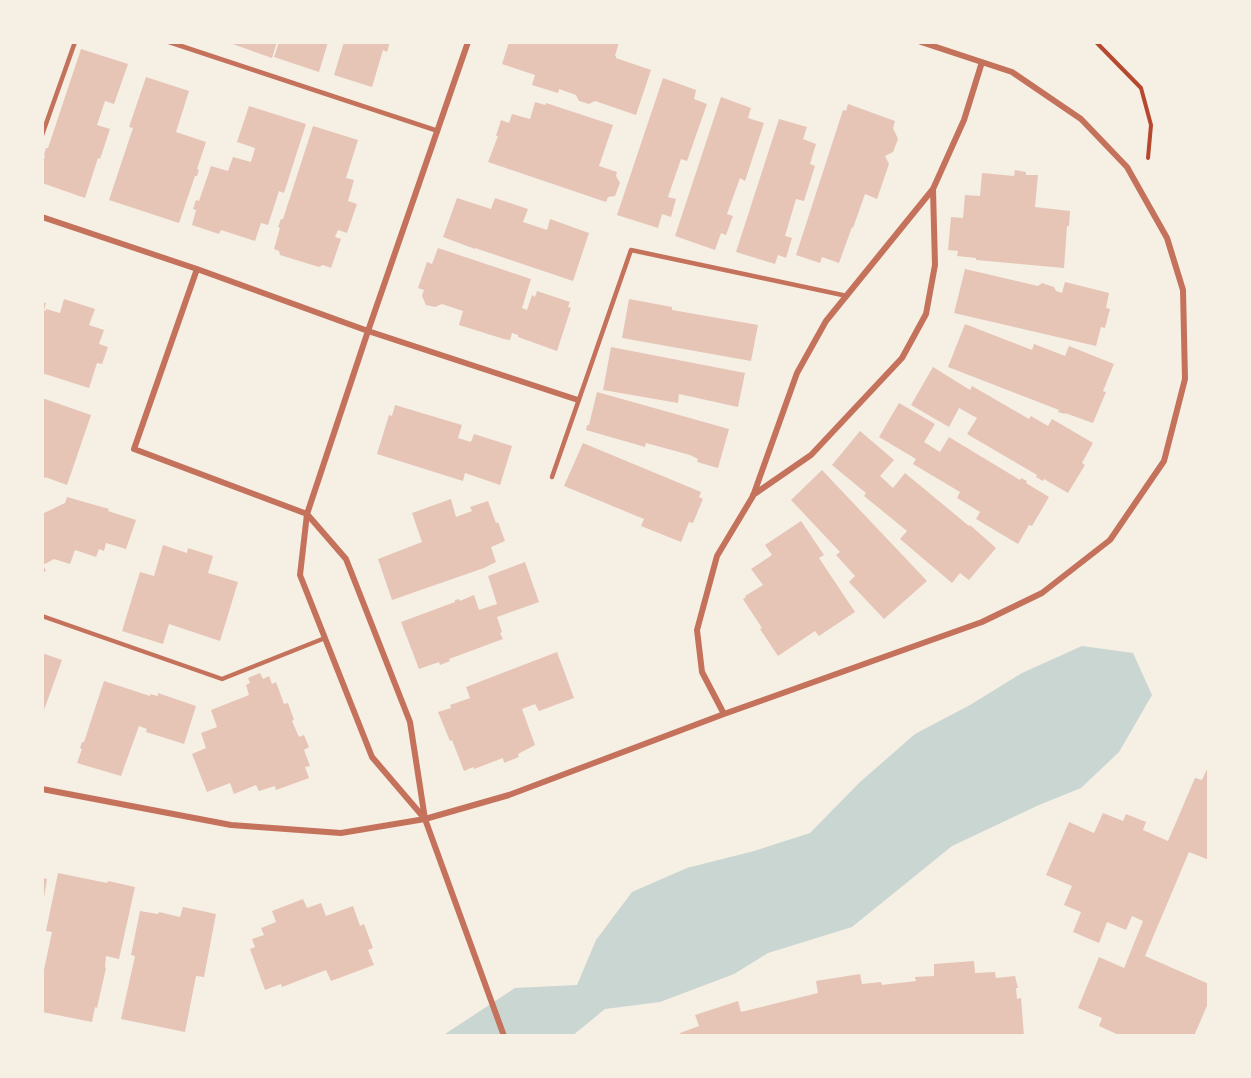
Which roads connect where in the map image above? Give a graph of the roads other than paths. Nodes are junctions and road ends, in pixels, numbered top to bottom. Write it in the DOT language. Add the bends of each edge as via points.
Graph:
graph roads {
  1 [pos="75,42"];
  2 [pos="169,42"];
  3 [pos="468,42"];
  4 [pos="921,42"];
  5 [pos="982,62"];
  6 [pos="438,131"];
  7 [pos="42,135"];
  8 [pos="933,189"];
  9 [pos="42,217"];
  10 [pos="197,269"];
  11 [pos="847,296"];
  12 [pos="368,331"];
  13 [pos="578,400"];
  14 [pos="552,477"];
  15 [pos="753,496"];
  16 [pos="307,514"];
  17 [pos="42,616"];
  18 [pos="325,638"];
  19 [pos="724,714"];
  20 [pos="42,789"];
  21 [pos="425,819"];
  22 [pos="504,1036"];
  1 -- 7 [label="lane"];
  2 -- 6 [label="lane"];
  3 -- 6 [label="street"];
  4 -- 5 [label="street"];
  5 -- 8 [label="street" via="964,120"];
  5 -- 19 [label="street" via="1012,72 1081,119 1127,167 1167,238 1183,290 1185,379 1164,461 1110,540 1042,593 982,622"];
  6 -- 12 [label="street"];
  8 -- 11 [label="street"];
  8 -- 15 [label="street" via="935,266 927,314 902,358 811,454"];
  9 -- 10 [label="street"];
  10 -- 12 [label="street"];
  10 -- 16 [label="street" via="134,449"];
  11 -- 13 [label="lane" via="631,250"];
  11 -- 15 [label="street" via="826,321 797,373"];
  12 -- 13 [label="street"];
  12 -- 16 [label="street"];
  13 -- 14 [label="lane"];
  15 -- 19 [label="street" via="717,556 697,630 702,672"];
  16 -- 18 [label="street" via="300,575"];
  16 -- 21 [label="street" via="346,559 410,722"];
  17 -- 18 [label="lane" via="222,679"];
  18 -- 21 [label="street" via="372,757"];
  19 -- 21 [label="street" via="509,795"];
  20 -- 21 [label="street" via="242,826 341,833"];
  21 -- 22 [label="street"];
}
